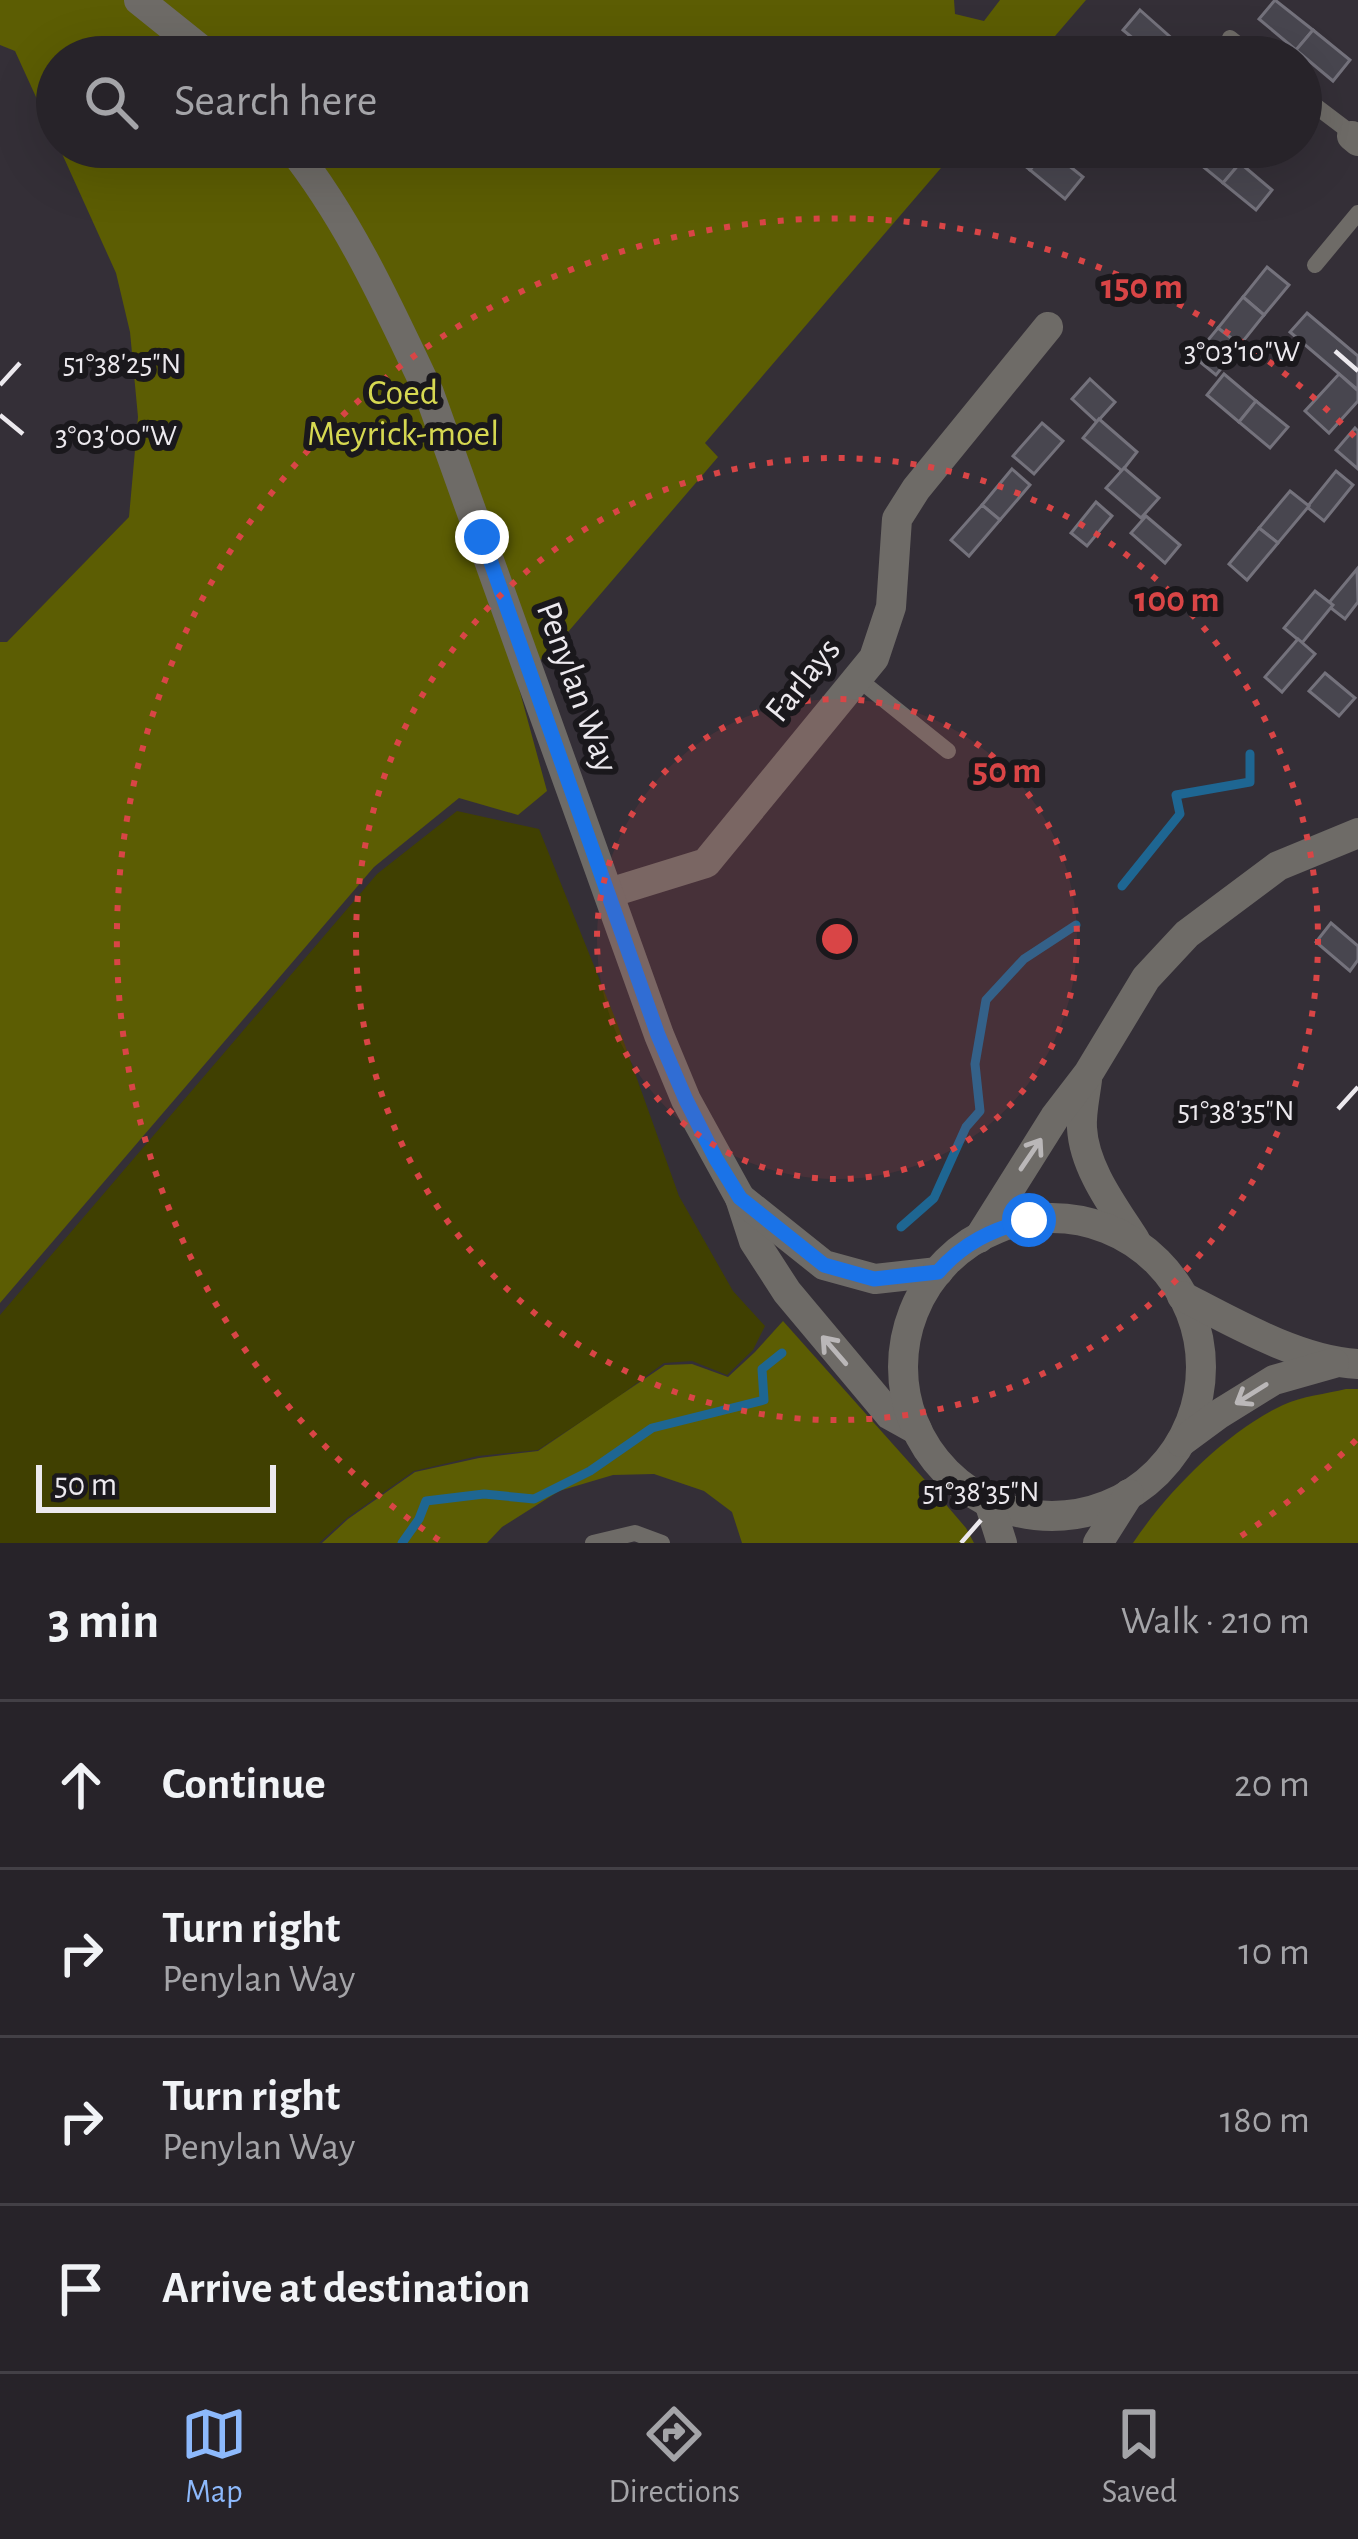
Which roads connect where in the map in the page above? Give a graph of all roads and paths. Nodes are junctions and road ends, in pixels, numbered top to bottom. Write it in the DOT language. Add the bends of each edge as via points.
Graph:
graph roads {
  1 [pos="139,0"];
  2 [pos="184,36"];
  3 [pos="1322,111"];
  4 [pos="1356,136"];
  5 [pos="308,168"];
  6 [pos="1358,213"];
  7 [pos="1315,265"];
  8 [pos="1048,327"];
  9 [pos="857,678"];
  10 [pos="948,752"];
  11 [pos="1358,833"];
  12 [pos="610,893"];
  13 [pos="1088,1074"];
  14 [pos="740,1198"];
  15 [pos="979,1238"];
  16 [pos="1140,1247"];
  17 [pos="938,1272"];
  18 [pos="1182,1296"];
  19 [pos="1346,1364"];
  20 [pos="917,1430"];
  21 [pos="1177,1445"];
  22 [pos="1129,1494"];
  23 [pos="988,1502"];
  24 [pos="593,1543"];
  25 [pos="662,1543"];
  26 [pos="1002,1543"];
  27 [pos="1098,1543"];
  1 -- 2 [label="street"];
  3 -- 4 [label="lane"];
  5 -- 12 [label="street, Penylan Way" via="429,393"];
  6 -- 7 [label="lane"];
  8 -- 9 [label="street, Farlays" via="897,519 891,607 874,658"];
  9 -- 10 [label="lane"];
  9 -- 12 [label="street, Farlays" via="706,863"];
  11 -- 13 [label="street" via="1278,866 1187,934 1145,978"];
  12 -- 14 [label="street, Penylan Way" via="658,1035"];
  15 -- 13 [label="street, one-way"];
  13 -- 16 [label="street" via="1085,1151"];
  14 -- 17 [label="street, Penylan Way" via="824,1265 874,1279"];
  20 -- 14 [label="street, Penylan Way, one-way" via="890,1415 787,1292 754,1241"];
  15 -- 16 [label="street" via="1058,1218"];
  15 -- 17 [label="street"];
  16 -- 18 [label="street"];
  17 -- 20 [label="street" via="916,1304 903,1361"];
  18 -- 19 [label="street"];
  18 -- 21 [label="street" via="1200,1373"];
  19 -- 21 [label="street, one-way" via="1274,1380"];
  20 -- 23 [label="street" via="942,1468"];
  21 -- 22 [label="street"];
  22 -- 23 [label="street" via="1060,1515"];
  22 -- 27 [label="street"];
  23 -- 26 [label="street"];
  24 -- 25 [label="lane" via="635,1533"];
}
